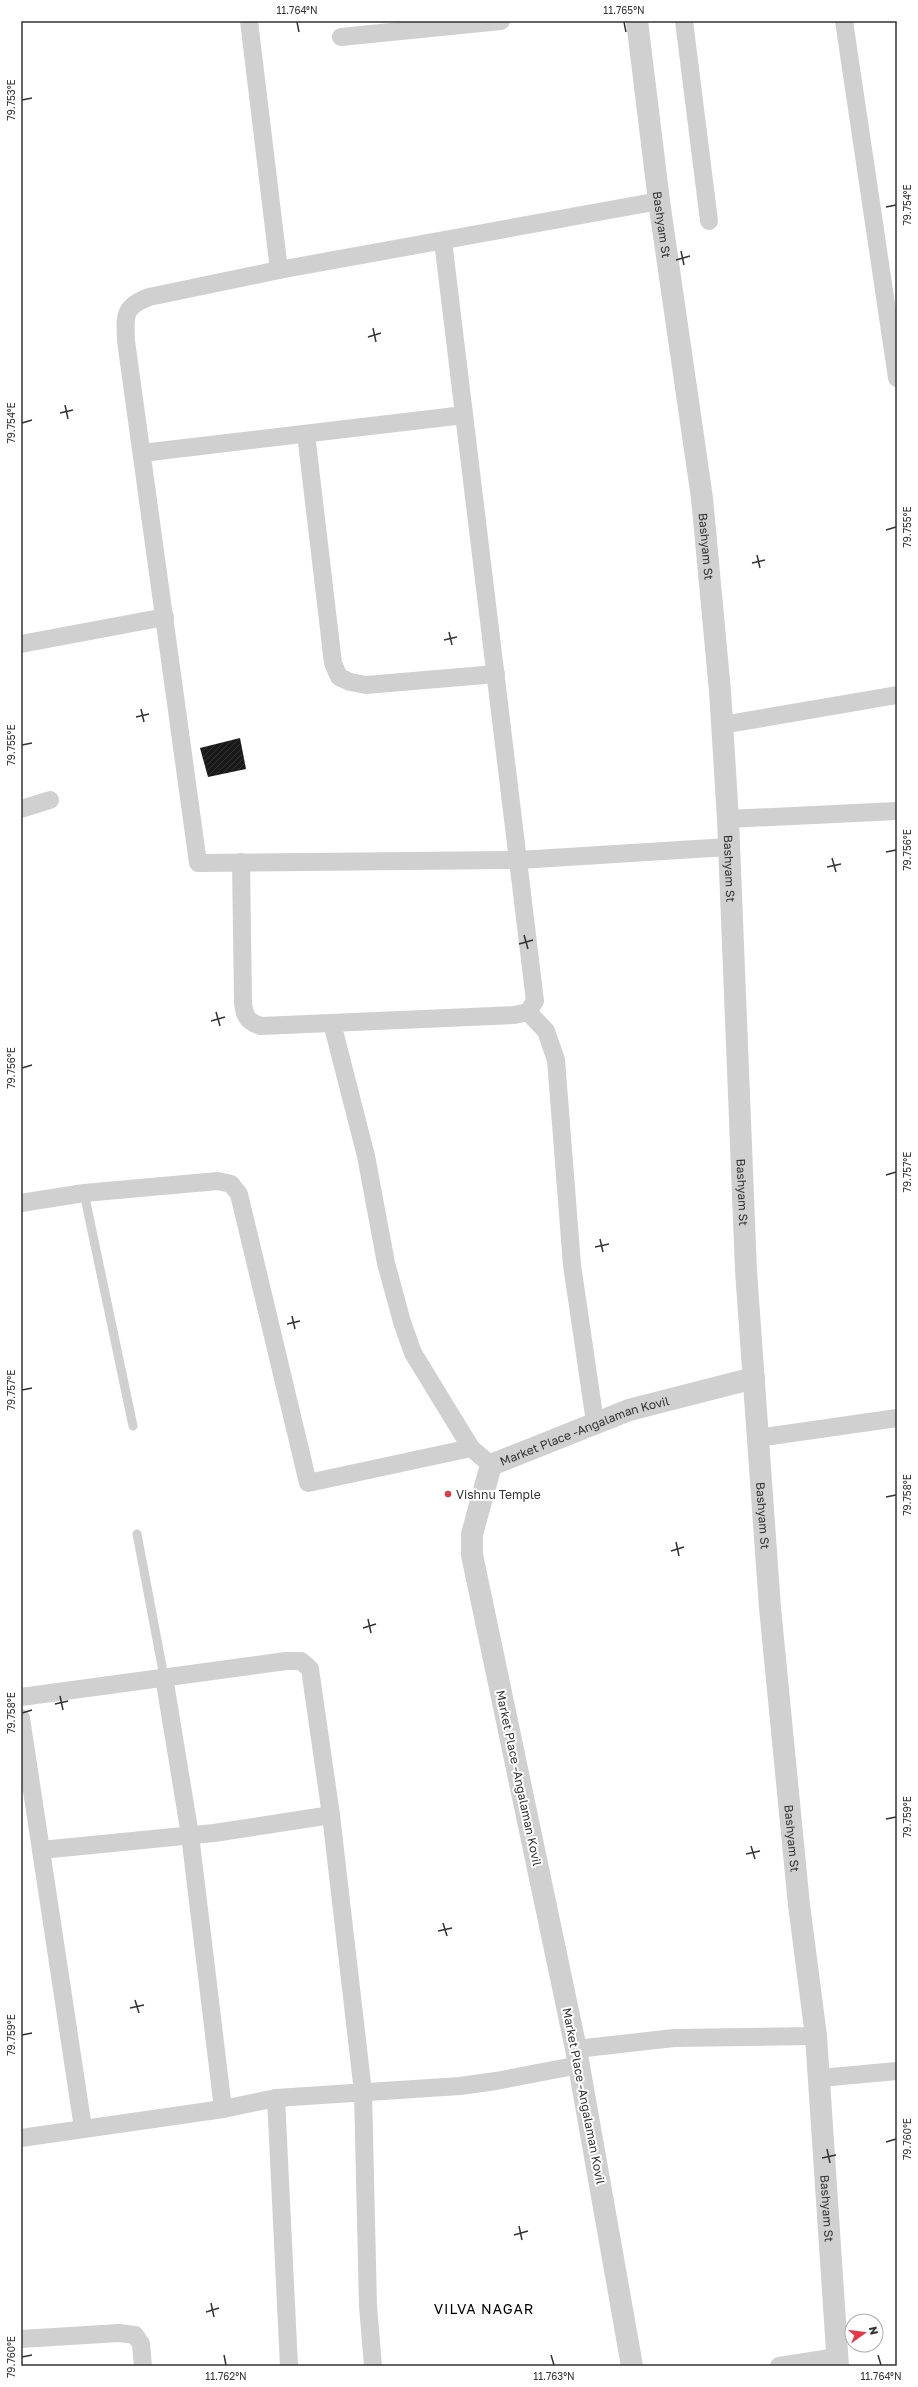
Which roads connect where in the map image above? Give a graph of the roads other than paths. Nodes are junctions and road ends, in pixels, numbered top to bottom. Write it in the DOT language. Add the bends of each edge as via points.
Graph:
graph roads {
  1 [pos="249,21"];
  2 [pos="501,21"];
  3 [pos="637,21"];
  4 [pos="684,21"];
  5 [pos="844,21"];
  6 [pos="442,24"];
  7 [pos="341,37"];
  8 [pos="659,201"];
  9 [pos="710,221"];
  10 [pos="443,241"];
  11 [pos="279,270"];
  12 [pos="897,378"];
  13 [pos="464,415"];
  14 [pos="306,434"];
  15 [pos="142,453"];
  16 [pos="165,617"];
  17 [pos="21,644"];
  18 [pos="496,674"];
  19 [pos="897,695"];
  20 [pos="722,725"];
  21 [pos="50,800"];
  22 [pos="21,809"];
  23 [pos="897,811"];
  24 [pos="728,818"];
  25 [pos="728,846"];
  26 [pos="519,860"];
  27 [pos="241,862"];
  28 [pos="528,1012"];
  29 [pos="332,1022"];
  30 [pos="84,1192"];
  31 [pos="21,1203"];
  32 [pos="754,1378"];
  33 [pos="897,1418"];
  34 [pos="595,1422"];
  35 [pos="133,1426"];
  36 [pos="758,1438"];
  37 [pos="471,1448"];
  38 [pos="491,1465"];
  39 [pos="137,1534"];
  40 [pos="164,1677"];
  41 [pos="21,1697"];
  42 [pos="21,1718"];
  43 [pos="331,1814"];
  44 [pos="190,1835"];
  45 [pos="41,1850"];
  46 [pos="816,2036"];
  47 [pos="578,2057"];
  48 [pos="897,2072"];
  49 [pos="820,2078"];
  50 [pos="363,2092"];
  51 [pos="276,2098"];
  52 [pos="223,2109"];
  53 [pos="83,2128"];
  54 [pos="21,2138"];
  55 [pos="21,2339"];
  56 [pos="837,2361"];
  57 [pos="143,2366"];
  58 [pos="289,2366"];
  59 [pos="373,2366"];
  60 [pos="632,2366"];
  61 [pos="779,2366"];
  1 -- 11 [label="street"];
  2 -- 6 [label="street"];
  3 -- 8 [label="street, Bashyam St"];
  4 -- 9 [label="street"];
  5 -- 12 [label="street"];
  6 -- 7 [label="street"];
  8 -- 10 [label="street"];
  8 -- 20 [label="street, Bashyam St" via="702,498"];
  10 -- 11 [label="street"];
  10 -- 13 [label="street"];
  11 -- 15 [label="street" via="149,297 129,308 125,314 126,341"];
  13 -- 14 [label="street"];
  13 -- 18 [label="street"];
  14 -- 15 [label="street"];
  14 -- 18 [label="street" via="333,663 339,677 366,685"];
  15 -- 16 [label="street"];
  16 -- 17 [label="street"];
  16 -- 27 [label="street" via="198,863"];
  18 -- 26 [label="street"];
  19 -- 20 [label="street"];
  20 -- 24 [label="street, Bashyam St"];
  21 -- 22 [label="street"];
  23 -- 24 [label="street"];
  24 -- 25 [label="street, Bashyam St"];
  25 -- 26 [label="street"];
  25 -- 32 [label="street, Bashyam St" via="746,1271"];
  26 -- 27 [label="street"];
  26 -- 28 [label="street" via="535,1001"];
  27 -- 29 [label="street" via="244,1014 251,1023 261,1026"];
  28 -- 29 [label="street" via="514,1015"];
  28 -- 34 [label="street" via="546,1031 556,1060 572,1265"];
  29 -- 37 [label="street" via="366,1156 386,1263 402,1322 413,1353"];
  30 -- 31 [label="street"];
  30 -- 35 [label="lane"];
  30 -- 37 [label="street" via="218,1181 231,1184 239,1194 308,1483"];
  32 -- 34 [label="street, Market Place -Angalaman Kovil" via="629,1410"];
  32 -- 36 [label="street, Bashyam St"];
  33 -- 36 [label="street"];
  34 -- 38 [label="street, Market Place -Angalaman Kovil"];
  36 -- 46 [label="street, Bashyam St" via="771,1623 799,1905"];
  37 -- 38 [label="street"];
  38 -- 47 [label="street, Market Place -Angalaman Kovil" via="472,1534 472,1555"];
  39 -- 40 [label="lane"];
  40 -- 41 [label="street"];
  40 -- 43 [label="street" via="301,1661 310,1669"];
  40 -- 44 [label="street"];
  42 -- 45 [label="street"];
  43 -- 44 [label="street"];
  43 -- 50 [label="street"];
  44 -- 45 [label="street"];
  44 -- 52 [label="street"];
  45 -- 53 [label="street"];
  46 -- 47 [label="street" via="674,2038"];
  46 -- 49 [label="street, Bashyam St"];
  47 -- 50 [label="street" via="489,2082"];
  47 -- 60 [label="street, Market Place -Angalaman Kovil"];
  48 -- 49 [label="street"];
  49 -- 56 [label="street, Bashyam St"];
  50 -- 51 [label="street"];
  50 -- 59 [label="street" via="368,2306"];
  51 -- 52 [label="street"];
  51 -- 58 [label="street"];
  52 -- 53 [label="street"];
  53 -- 54 [label="street"];
  55 -- 57 [label="street" via="119,2333 135,2335 141,2344"];
  56 -- 61 [label="street"];
}
